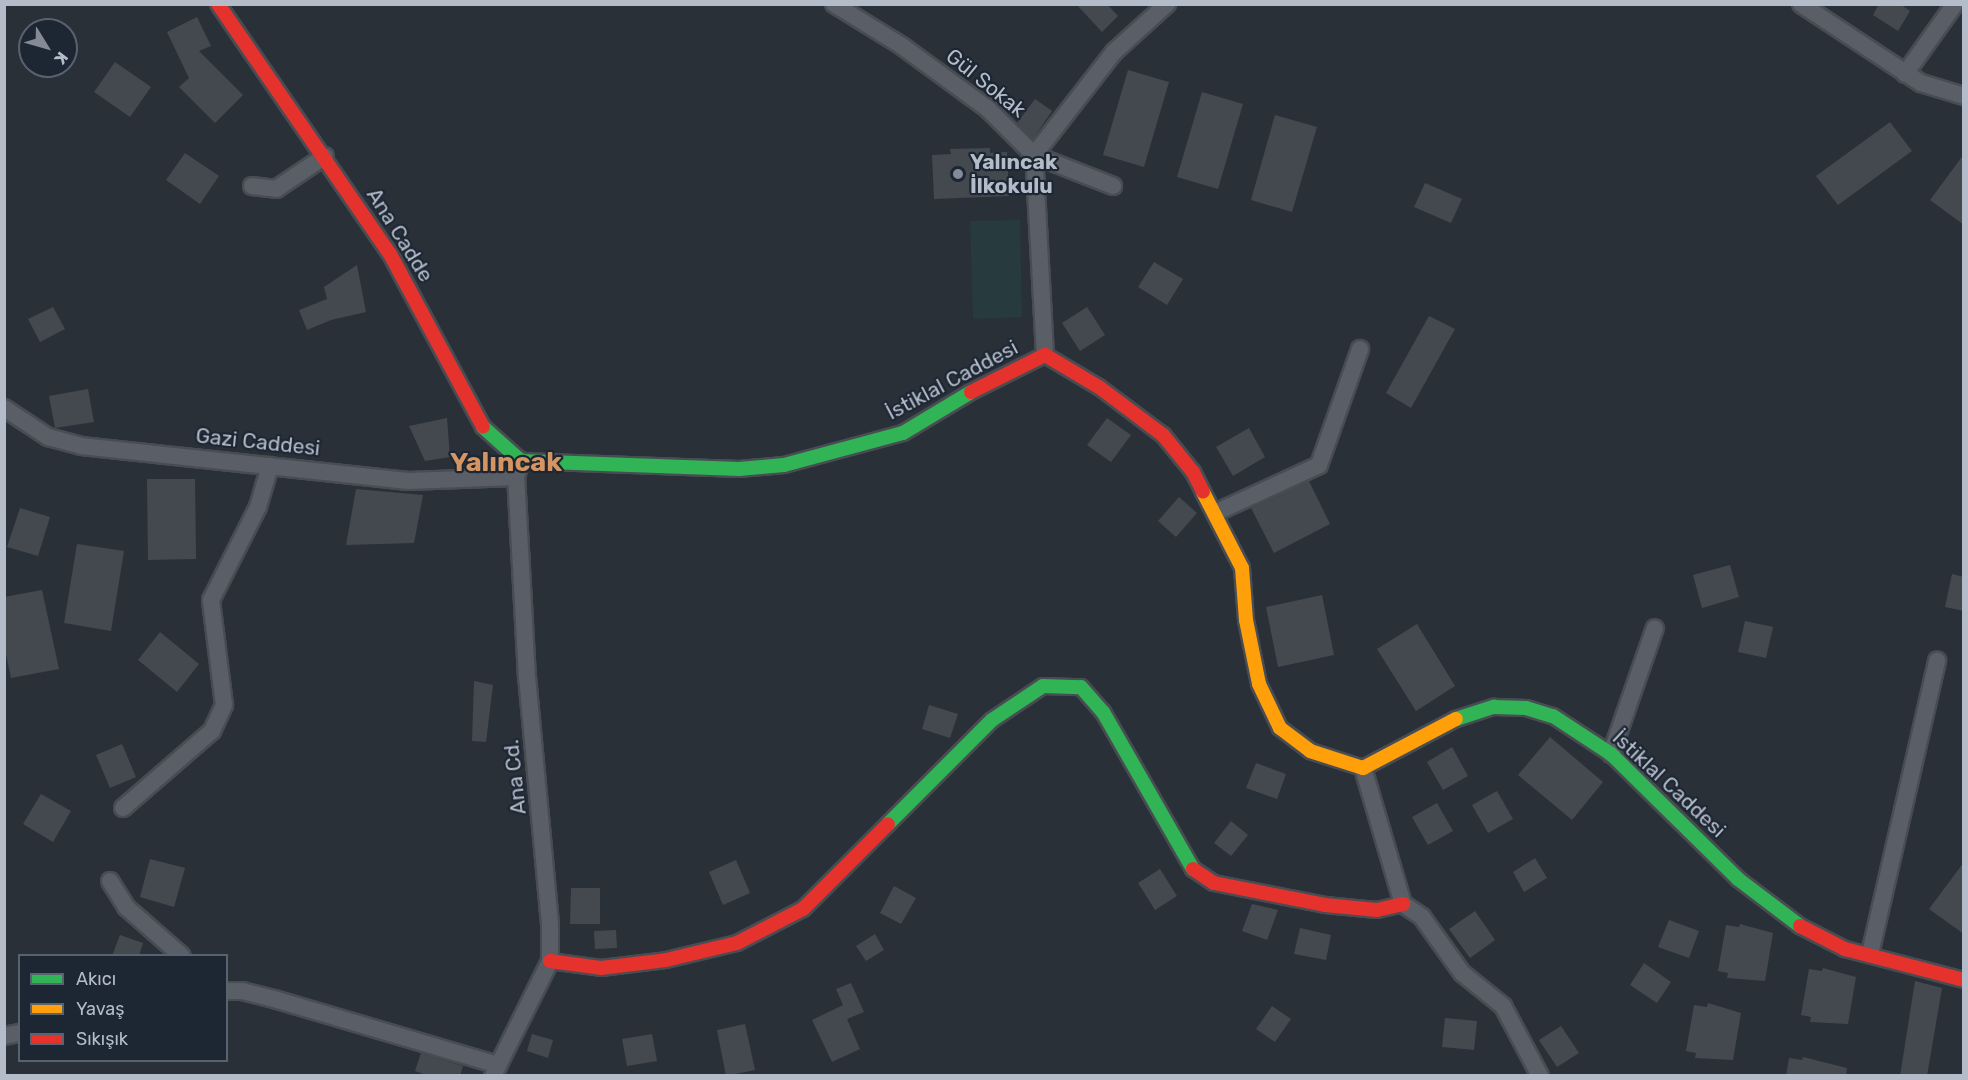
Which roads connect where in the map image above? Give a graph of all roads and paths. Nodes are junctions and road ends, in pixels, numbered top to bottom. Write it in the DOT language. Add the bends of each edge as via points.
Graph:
graph roads {
  1 [pos="218,4"];
  2 [pos="834,4"];
  3 [pos="1167,4"];
  4 [pos="1801,4"];
  5 [pos="1955,4"];
  6 [pos="1905,74"];
  7 [pos="1964,96"];
  8 [pos="1034,155"];
  9 [pos="325,156"];
  10 [pos="252,186"];
  11 [pos="1113,186"];
  12 [pos="1360,349"];
  13 [pos="1045,355"];
  14 [pos="4,408"];
  15 [pos="270,466"];
  16 [pos="519,469"];
  17 [pos="1217,512"];
  18 [pos="1655,628"];
  19 [pos="1937,661"];
  20 [pos="1611,754"];
  21 [pos="1363,768"];
  22 [pos="123,808"];
  23 [pos="110,881"];
  24 [pos="1403,904"];
  25 [pos="180,954"];
  26 [pos="1870,954"];
  27 [pos="550,961"];
  28 [pos="1964,980"];
  29 [pos="228,991"];
  30 [pos="495,1070"];
  31 [pos="1540,1076"];
  1 -- 9 [label="street, Ana Cadde" via="244,47"];
  2 -- 8 [label="street, Gül Sokak" via="902,46 979,102"];
  3 -- 8 [label="street" via="1114,52"];
  4 -- 6 [label="street"];
  5 -- 6 [label="street"];
  6 -- 7 [label="street"];
  8 -- 11 [label="street, Gül Sokak"];
  8 -- 13 [label="street"];
  9 -- 10 [label="street" via="276,189"];
  9 -- 16 [label="street, Ana Cadde" via="390,254 485,431"];
  12 -- 17 [label="street" via="1319,465"];
  13 -- 16 [label="street, İstiklal Caddesi" via="997,377 903,433 784,465 739,469 555,463"];
  13 -- 17 [label="street, İstiklal Caddesi" via="1099,387 1163,435 1193,472"];
  14 -- 15 [label="street, Gazi Caddesi" via="48,437 81,446"];
  15 -- 16 [label="street, Gazi Caddesi" via="408,481"];
  15 -- 22 [label="street" via="258,507 211,600 224,705 212,731"];
  16 -- 27 [label="street, Ana Cd." via="527,678"];
  17 -- 21 [label="street, İstiklal Caddesi" via="1242,568 1246,620 1259,684 1280,728 1310,751"];
  18 -- 20 [label="street"];
  19 -- 26 [label="street"];
  20 -- 21 [label="street, İstiklal Caddesi" via="1552,716 1526,708 1494,707 1452,720"];
  20 -- 26 [label="street, İstiklal Caddesi" via="1738,879 1778,912 1810,933"];
  21 -- 24 [label="street"];
  23 -- 25 [label="street" via="126,907"];
  24 -- 27 [label="street" via="1377,910 1325,905 1214,883 1190,867 1103,712 1081,687 1043,686 992,720 803,909 737,943 666,960 601,968"];
  24 -- 31 [label="street" via="1422,917 1462,973 1503,1006"];
  26 -- 28 [label="street, İstiklal Caddesi"];
  27 -- 30 [label="street, Ana Cd."];
  29 -- 30 [label="street" via="274,999"];
}
